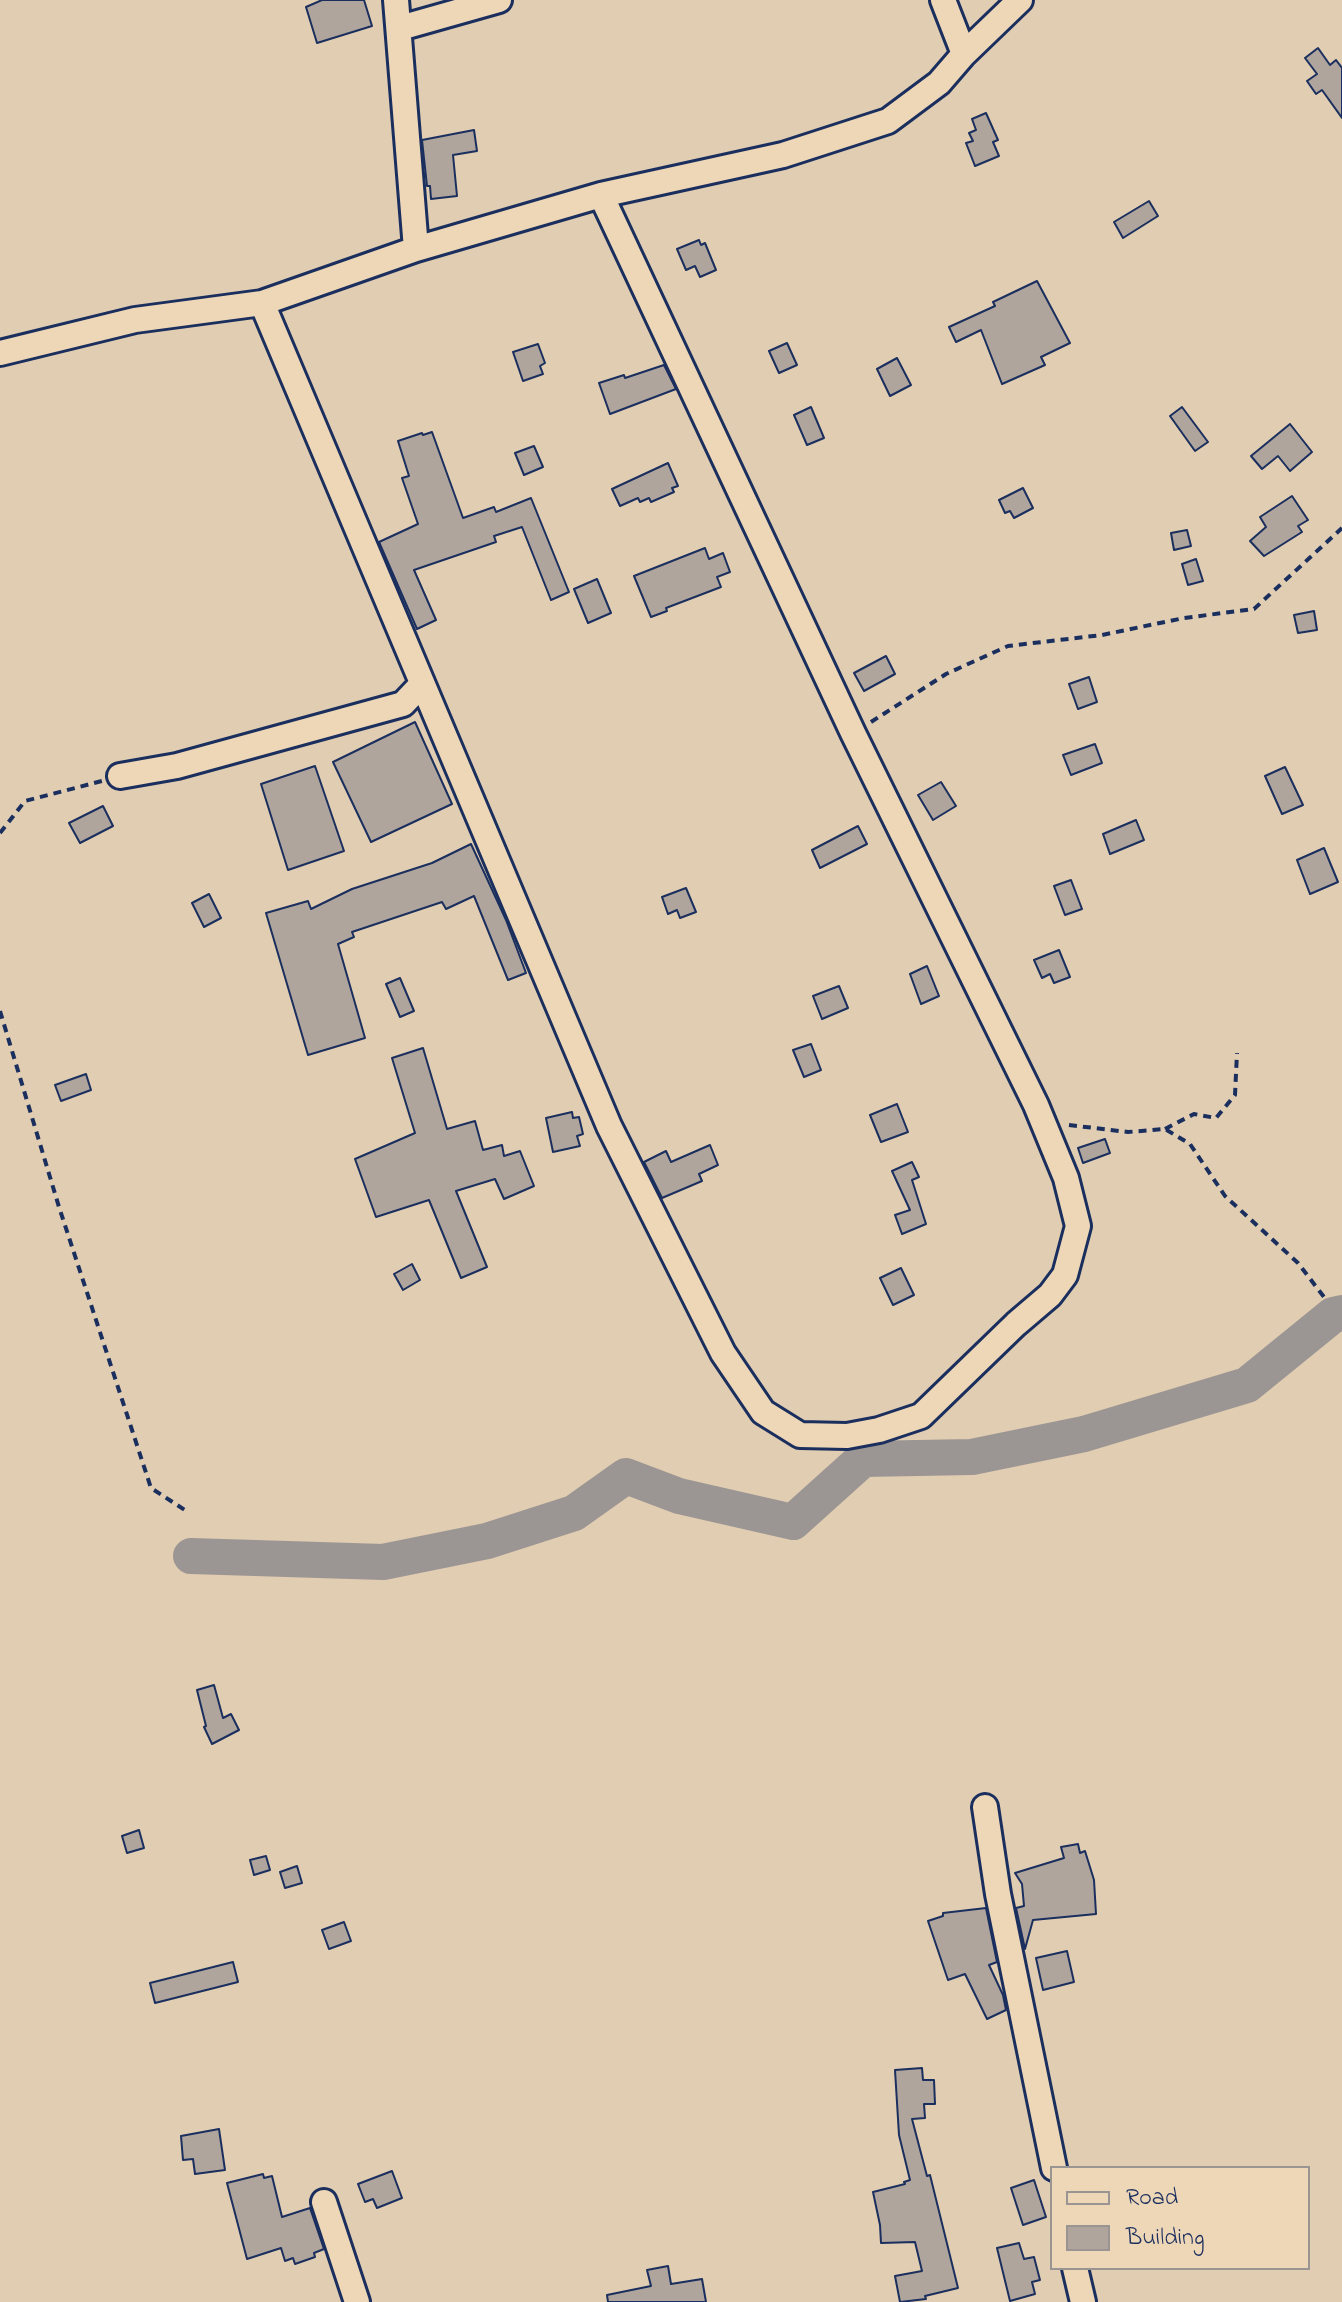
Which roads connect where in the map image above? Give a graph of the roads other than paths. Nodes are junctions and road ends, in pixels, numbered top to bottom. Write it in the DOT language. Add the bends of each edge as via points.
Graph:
graph roads {
  1 [pos="396,0"];
  2 [pos="499,0"];
  3 [pos="943,0"];
  4 [pos="1020,0"];
  5 [pos="400,28"];
  6 [pos="964,54"];
  7 [pos="601,195"];
  8 [pos="416,249"];
  9 [pos="262,303"];
  10 [pos="0,353"];
  11 [pos="421,685"];
  12 [pos="120,776"];
  13 [pos="985,1807"];
  14 [pos="1054,2166"];
  15 [pos="324,2202"];
  16 [pos="1075,2270"];
  17 [pos="357,2302"];
  18 [pos="1083,2302"];
  1 -- 5 [label="street"];
  2 -- 5 [label="street"];
  3 -- 6 [label="street"];
  4 -- 6 [label="street"];
  5 -- 8 [label="street"];
  6 -- 7 [label="street" via="939,83 888,121 783,155"];
  7 -- 8 [label="street"];
  7 -- 11 [label="street" via="853,733 1036,1105 1066,1178 1078,1226 1065,1275 921,1416 847,1436 800,1435 763,1412 723,1353 609,1126"];
  8 -- 9 [label="street"];
  9 -- 10 [label="street" via="135,320"];
  9 -- 11 [label="street"];
  11 -- 12 [label="street" via="403,704 177,766"];
  13 -- 14 [label="street"];
  15 -- 17 [label="street"];
  16 -- 18 [label="street"];
}
